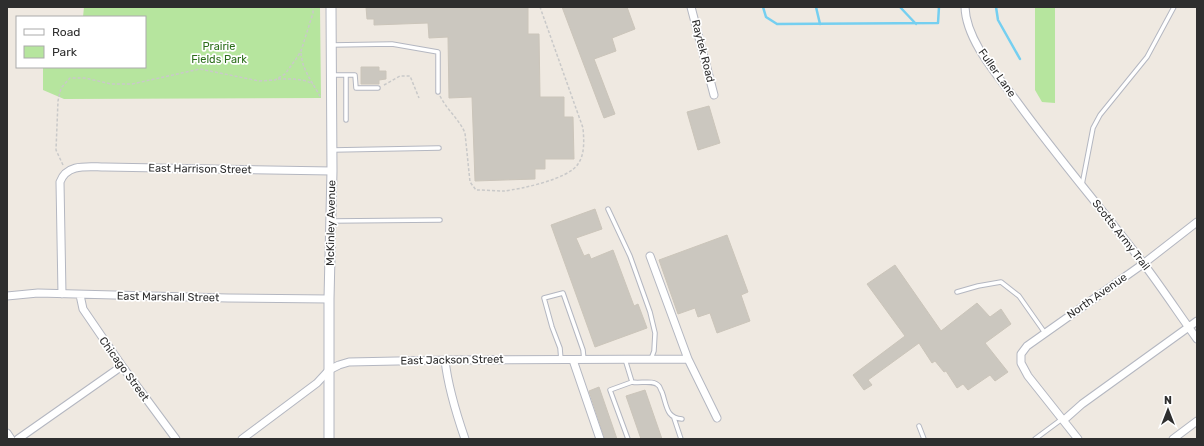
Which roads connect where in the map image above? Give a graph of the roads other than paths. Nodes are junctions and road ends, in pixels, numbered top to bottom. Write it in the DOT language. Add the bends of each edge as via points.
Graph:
graph roads {
  1 [pos="331,7"];
  2 [pos="691,7"];
  3 [pos="964,7"];
  4 [pos="1174,7"];
  5 [pos="331,45"];
  6 [pos="331,75"];
  7 [pos="346,75"];
  8 [pos="378,88"];
  9 [pos="438,92"];
  10 [pos="714,95"];
  11 [pos="346,120"];
  12 [pos="1041,134"];
  13 [pos="439,148"];
  14 [pos="332,150"];
  15 [pos="332,171"];
  16 [pos="1082,186"];
  17 [pos="608,209"];
  18 [pos="440,220"];
  19 [pos="331,221"];
  20 [pos="1197,222"];
  21 [pos="650,256"];
  22 [pos="1144,264"];
  23 [pos="957,292"];
  24 [pos="62,294"];
  25 [pos="80,295"];
  26 [pos="7,296"];
  27 [pos="329,299"];
  28 [pos="1197,321"];
  29 [pos="1188,328"];
  30 [pos="1045,333"];
  31 [pos="1197,339"];
  32 [pos="625,359"];
  33 [pos="651,359"];
  34 [pos="688,359"];
  35 [pos="445,360"];
  36 [pos="561,360"];
  37 [pos="573,360"];
  38 [pos="584,360"];
  39 [pos="122,366"];
  40 [pos="329,370"];
  41 [pos="632,382"];
  42 [pos="674,418"];
  43 [pos="717,418"];
  44 [pos="682,419"];
  45 [pos="1063,419"];
  46 [pos="1197,421"];
  47 [pos="919,426"];
  48 [pos="7,434"];
  49 [pos="11,439"];
  50 [pos="18,439"];
  51 [pos="176,439"];
  52 [pos="242,439"];
  53 [pos="329,439"];
  54 [pos="465,439"];
  55 [pos="600,439"];
  56 [pos="628,439"];
  57 [pos="681,439"];
  58 [pos="924,439"];
  59 [pos="1035,439"];
  60 [pos="1078,439"];
  61 [pos="1173,439"];
  1 -- 5 [label="street, McKinley Avenue"];
  2 -- 10 [label="street, Raytek Road"];
  3 -- 12 [label="street, Fuller Lane" via="972,35 987,61"];
  4 -- 16 [label="lane" via="1147,57 1100,115 1093,128"];
  5 -- 6 [label="street, McKinley Avenue"];
  5 -- 9 [label="lane" via="392,44 438,52"];
  6 -- 7 [label="lane"];
  6 -- 14 [label="street, McKinley Avenue"];
  7 -- 8 [label="lane" via="355,76 356,88"];
  7 -- 11 [label="lane"];
  12 -- 16 [label="street, Scotts Army Trail"];
  13 -- 14 [label="lane"];
  14 -- 15 [label="street, McKinley Avenue"];
  15 -- 19 [label="street, McKinley Avenue"];
  15 -- 24 [label="street, East Harrison Street" via="105,167 79,167 68,171 60,182"];
  16 -- 22 [label="street, Scotts Army Trail"];
  17 -- 33 [label="lane" via="630,256 650,312 655,333"];
  18 -- 19 [label="lane"];
  19 -- 27 [label="street, McKinley Avenue"];
  20 -- 22 [label="street, North Avenue"];
  21 -- 34 [label="street"];
  22 -- 29 [label="street, Scotts Army Trail"];
  22 -- 30 [label="street, North Avenue"];
  23 -- 30 [label="lane" via="1001,282 1019,296"];
  24 -- 25 [label="street, East Marshall Street"];
  24 -- 26 [label="street, East Marshall Street"];
  25 -- 27 [label="street, East Marshall Street"];
  25 -- 39 [label="street, Chicago Street" via="83,309"];
  27 -- 40 [label="street, McKinley Avenue"];
  28 -- 29 [label="street"];
  29 -- 31 [label="street, Scotts Army Trail"];
  29 -- 45 [label="street"];
  30 -- 45 [label="street, North Avenue" via="1024,348 1020,357 1021,363 1028,376"];
  32 -- 33 [label="street, East Jackson Street"];
  32 -- 38 [label="street, East Jackson Street"];
  32 -- 41 [label="lane"];
  33 -- 34 [label="street, East Jackson Street"];
  34 -- 43 [label="street"];
  35 -- 36 [label="street, East Jackson Street"];
  35 -- 40 [label="street, East Jackson Street" via="349,362"];
  35 -- 54 [label="street" via="448,385"];
  36 -- 37 [label="street, East Jackson Street"];
  36 -- 38 [label="lane" via="560,348 544,298 563,293"];
  37 -- 38 [label="street, East Jackson Street"];
  37 -- 55 [label="street"];
  39 -- 50 [label="street"];
  39 -- 51 [label="street, Chicago Street"];
  40 -- 52 [label="street, East Jackson Street" via="317,383"];
  40 -- 53 [label="street, McKinley Avenue"];
  41 -- 42 [label="lane" via="654,383 660,386 670,415"];
  41 -- 56 [label="lane" via="610,390"];
  42 -- 44 [label="lane"];
  42 -- 57 [label="lane"];
  45 -- 59 [label="lane"];
  45 -- 60 [label="street"];
  46 -- 61 [label="street"];
  47 -- 58 [label="lane"];
  48 -- 49 [label="street"];
}
